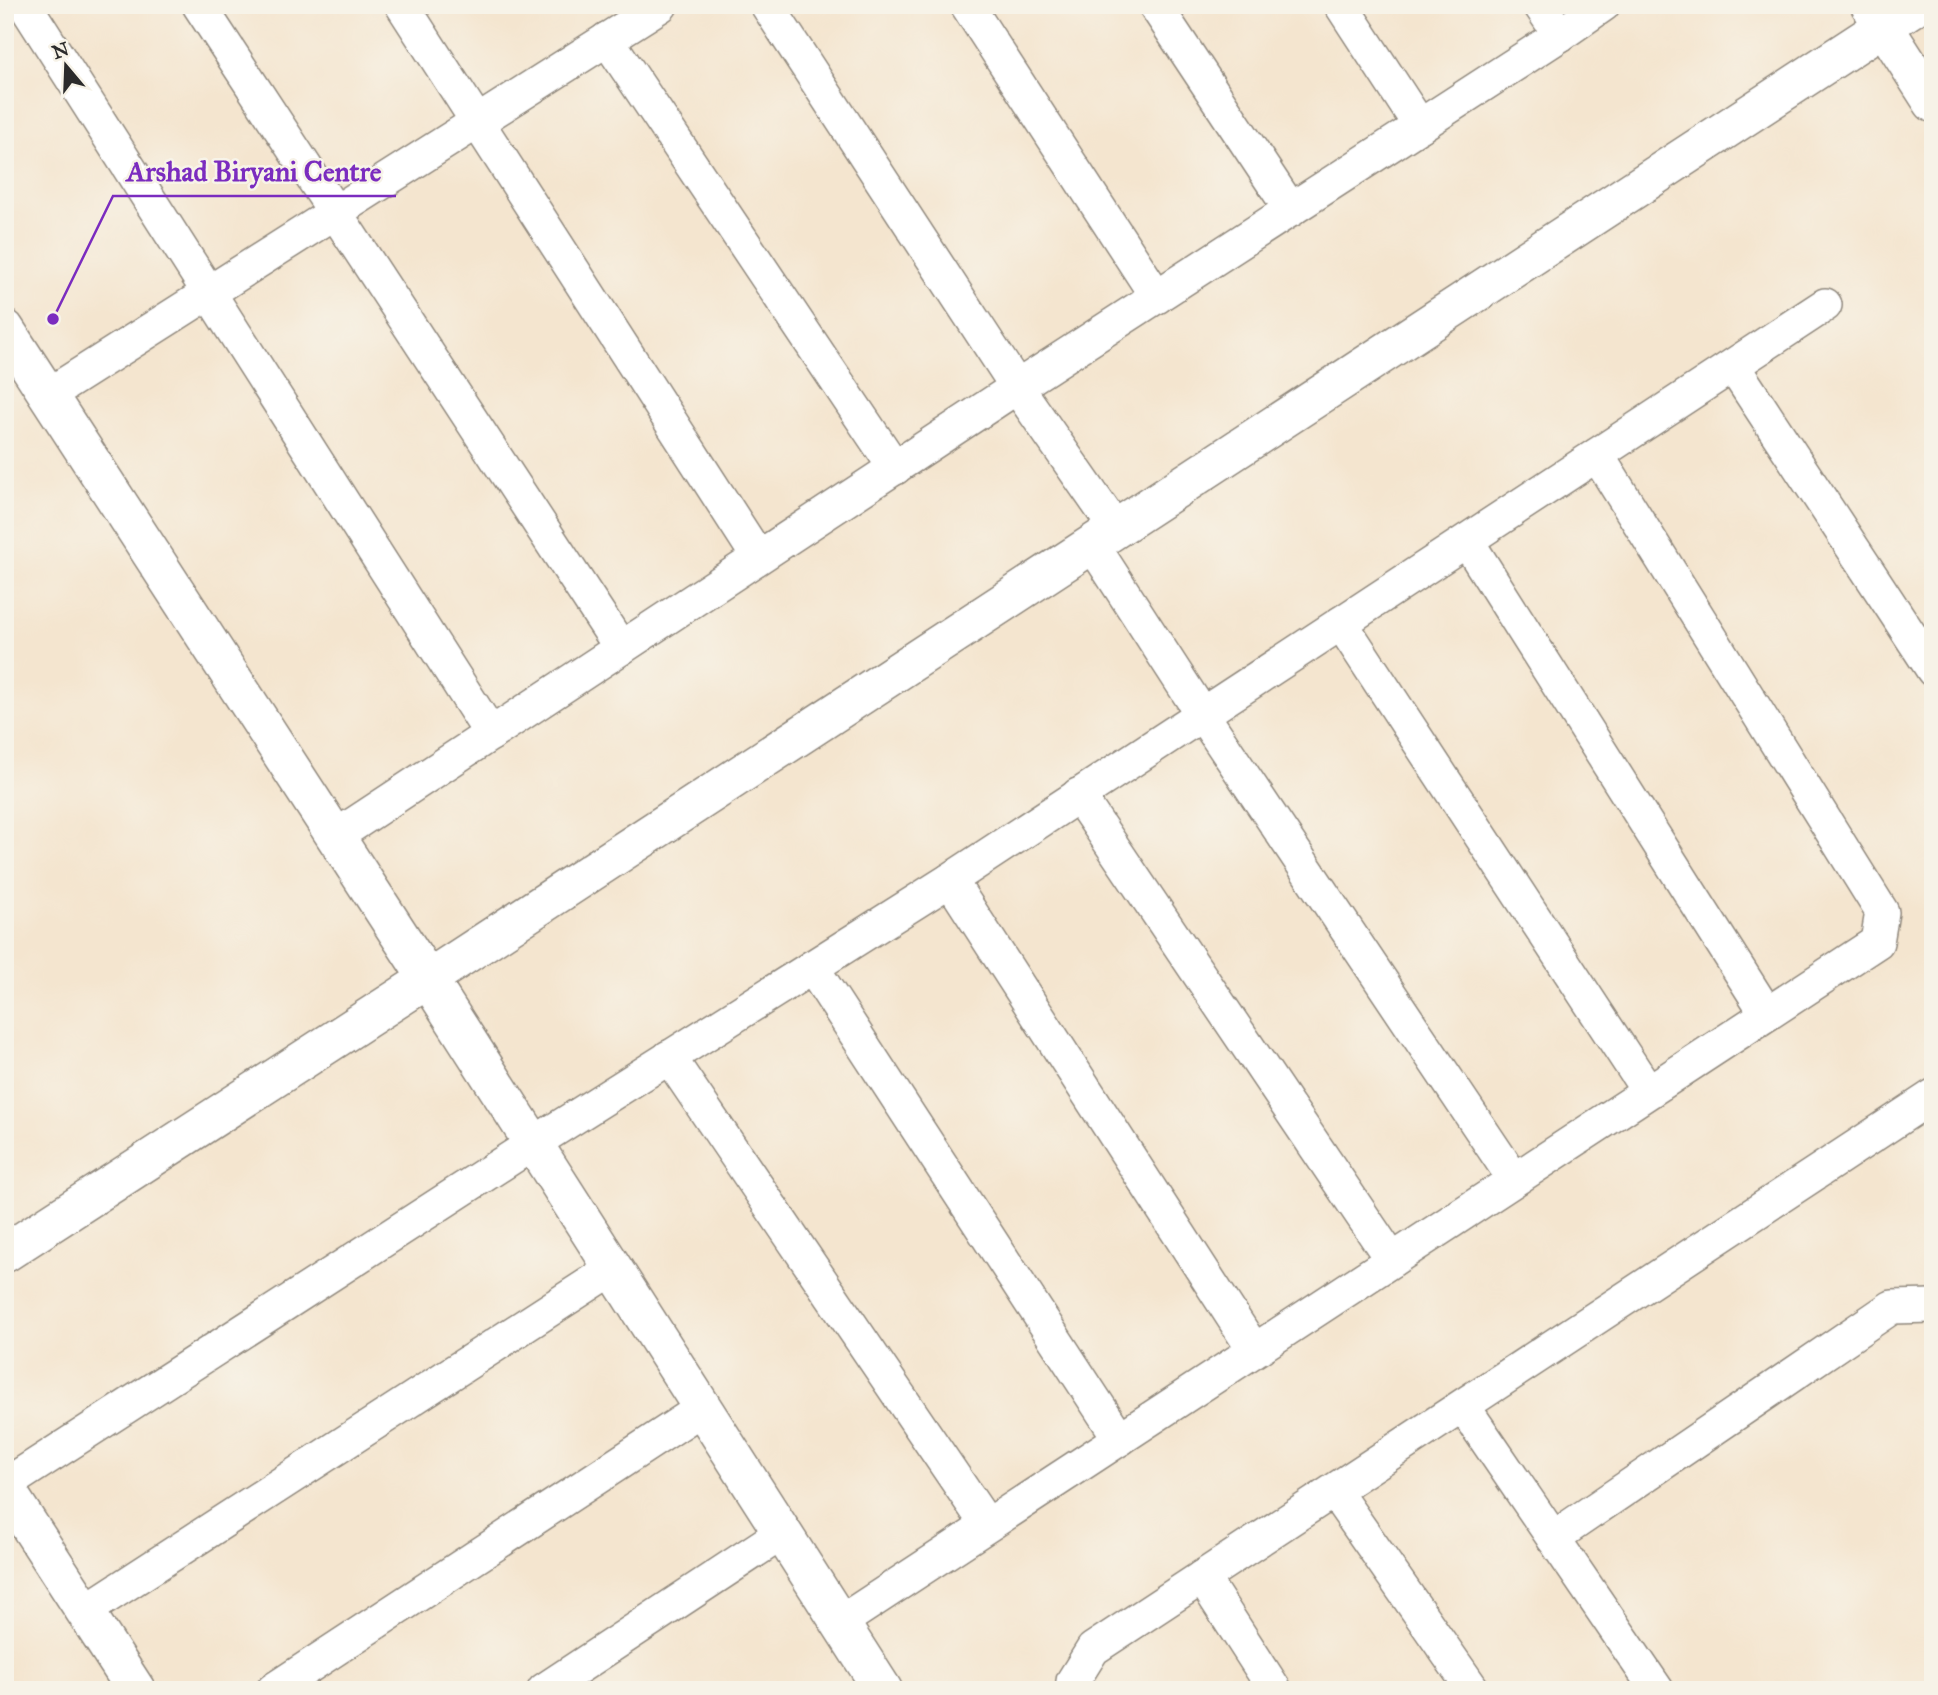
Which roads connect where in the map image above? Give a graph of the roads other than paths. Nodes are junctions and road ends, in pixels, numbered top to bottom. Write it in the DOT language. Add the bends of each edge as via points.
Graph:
graph roads {
  1 [pos="25,5"];
  2 [pos="199,5"];
  3 [pos="402,5"];
  4 [pos="661,5"];
  5 [pos="767,5"];
  6 [pos="967,5"];
  7 [pos="1155,5"];
  8 [pos="1340,5"];
  9 [pos="1540,5"];
  10 [pos="1603,5"];
  11 [pos="1916,5"];
  12 [pos="1877,16"];
  13 [pos="1560,35"];
  14 [pos="607,39"];
  15 [pos="1933,103"];
  16 [pos="478,122"];
  17 [pos="1420,126"];
  18 [pos="1290,209"];
  19 [pos="334,213"];
  20 [pos="209,292"];
  21 [pos="1157,297"];
  22 [pos="1825,305"];
  23 [pos="5,329"];
  24 [pos="1732,366"];
  25 [pos="1017,387"];
  26 [pos="48,395"];
  27 [pos="1597,456"];
  28 [pos="895,468"];
  29 [pos="1104,536"];
  30 [pos="1467,541"];
  31 [pos="758,557"];
  32 [pos="1341,623"];
  33 [pos="621,648"];
  34 [pos="1933,670"];
  35 [pos="1202,715"];
  36 [pos="491,734"];
  37 [pos="1079,795"];
  38 [pos="336,836"];
  39 [pos="950,880"];
  40 [pos="812,967"];
  41 [pos="428,979"];
  42 [pos="1767,1014"];
  43 [pos="669,1057"];
  44 [pos="1648,1091"];
  45 [pos="1933,1096"];
  46 [pos="534,1143"];
  47 [pos="1514,1179"];
  48 [pos="5,1253"];
  49 [pos="1392,1260"];
  50 [pos="614,1269"];
  51 [pos="1933,1306"];
  52 [pos="1254,1350"];
  53 [pos="1463,1406"];
  54 [pos="703,1408"];
  55 [pos="1120,1439"];
  56 [pos="5,1486"];
  57 [pos="1334,1490"];
  58 [pos="987,1525"];
  59 [pos="782,1533"];
  60 [pos="1553,1538"];
  61 [pos="1202,1577"];
  62 [pos="85,1611"];
  63 [pos="839,1623"];
  64 [pos="873,1686"];
  65 [pos="136,1690"];
  66 [pos="273,1690"];
  67 [pos="544,1690"];
  68 [pos="1076,1690"];
  69 [pos="1275,1690"];
  70 [pos="1473,1690"];
  71 [pos="1657,1690"];
  1 -- 20 [label="street"];
  2 -- 19 [label="street"];
  3 -- 16 [label="street"];
  4 -- 14 [label="street"];
  5 -- 25 [label="street"];
  6 -- 21 [label="street"];
  7 -- 18 [label="street"];
  8 -- 17 [label="street"];
  9 -- 13 [label="street"];
  10 -- 13 [label="street"];
  11 -- 12 [label="street"];
  12 -- 15 [label="street"];
  12 -- 29 [label="street"];
  13 -- 17 [label="street"];
  14 -- 16 [label="street"];
  14 -- 28 [label="street"];
  16 -- 19 [label="street"];
  16 -- 31 [label="street"];
  17 -- 18 [label="street"];
  18 -- 21 [label="street"];
  19 -- 20 [label="street"];
  19 -- 33 [label="street"];
  20 -- 26 [label="street"];
  20 -- 36 [label="street"];
  21 -- 25 [label="street"];
  22 -- 24 [label="street"];
  23 -- 26 [label="street"];
  24 -- 27 [label="street"];
  24 -- 34 [label="street"];
  25 -- 28 [label="street"];
  25 -- 29 [label="street"];
  26 -- 38 [label="street"];
  27 -- 30 [label="street"];
  27 -- 42 [label="street" via="1882,912 1877,942"];
  28 -- 31 [label="street"];
  29 -- 35 [label="street"];
  29 -- 41 [label="street"];
  30 -- 32 [label="street"];
  30 -- 42 [label="street"];
  31 -- 33 [label="street"];
  32 -- 35 [label="street"];
  32 -- 44 [label="street"];
  33 -- 36 [label="street"];
  35 -- 37 [label="street"];
  35 -- 47 [label="street"];
  36 -- 38 [label="street"];
  37 -- 39 [label="street"];
  37 -- 49 [label="street"];
  38 -- 41 [label="street"];
  39 -- 40 [label="street"];
  39 -- 52 [label="street"];
  40 -- 43 [label="street"];
  40 -- 55 [label="street"];
  41 -- 46 [label="street"];
  41 -- 48 [label="street"];
  42 -- 44 [label="street"];
  43 -- 46 [label="street"];
  43 -- 58 [label="street"];
  44 -- 47 [label="street"];
  45 -- 53 [label="street"];
  46 -- 50 [label="street"];
  46 -- 56 [label="street"];
  47 -- 49 [label="street"];
  49 -- 52 [label="street"];
  50 -- 54 [label="street"];
  50 -- 62 [label="street"];
  51 -- 60 [label="street" via="1892,1307"];
  52 -- 55 [label="street"];
  53 -- 57 [label="street"];
  53 -- 60 [label="street"];
  54 -- 59 [label="street"];
  54 -- 66 [label="street"];
  55 -- 58 [label="street"];
  56 -- 62 [label="street"];
  57 -- 61 [label="street"];
  57 -- 70 [label="street"];
  58 -- 63 [label="street"];
  59 -- 63 [label="street"];
  59 -- 67 [label="street"];
  60 -- 71 [label="street"];
  61 -- 68 [label="street" via="1093,1649 1073,1681"];
  61 -- 69 [label="street"];
  62 -- 65 [label="street"];
  63 -- 64 [label="street"];
}
